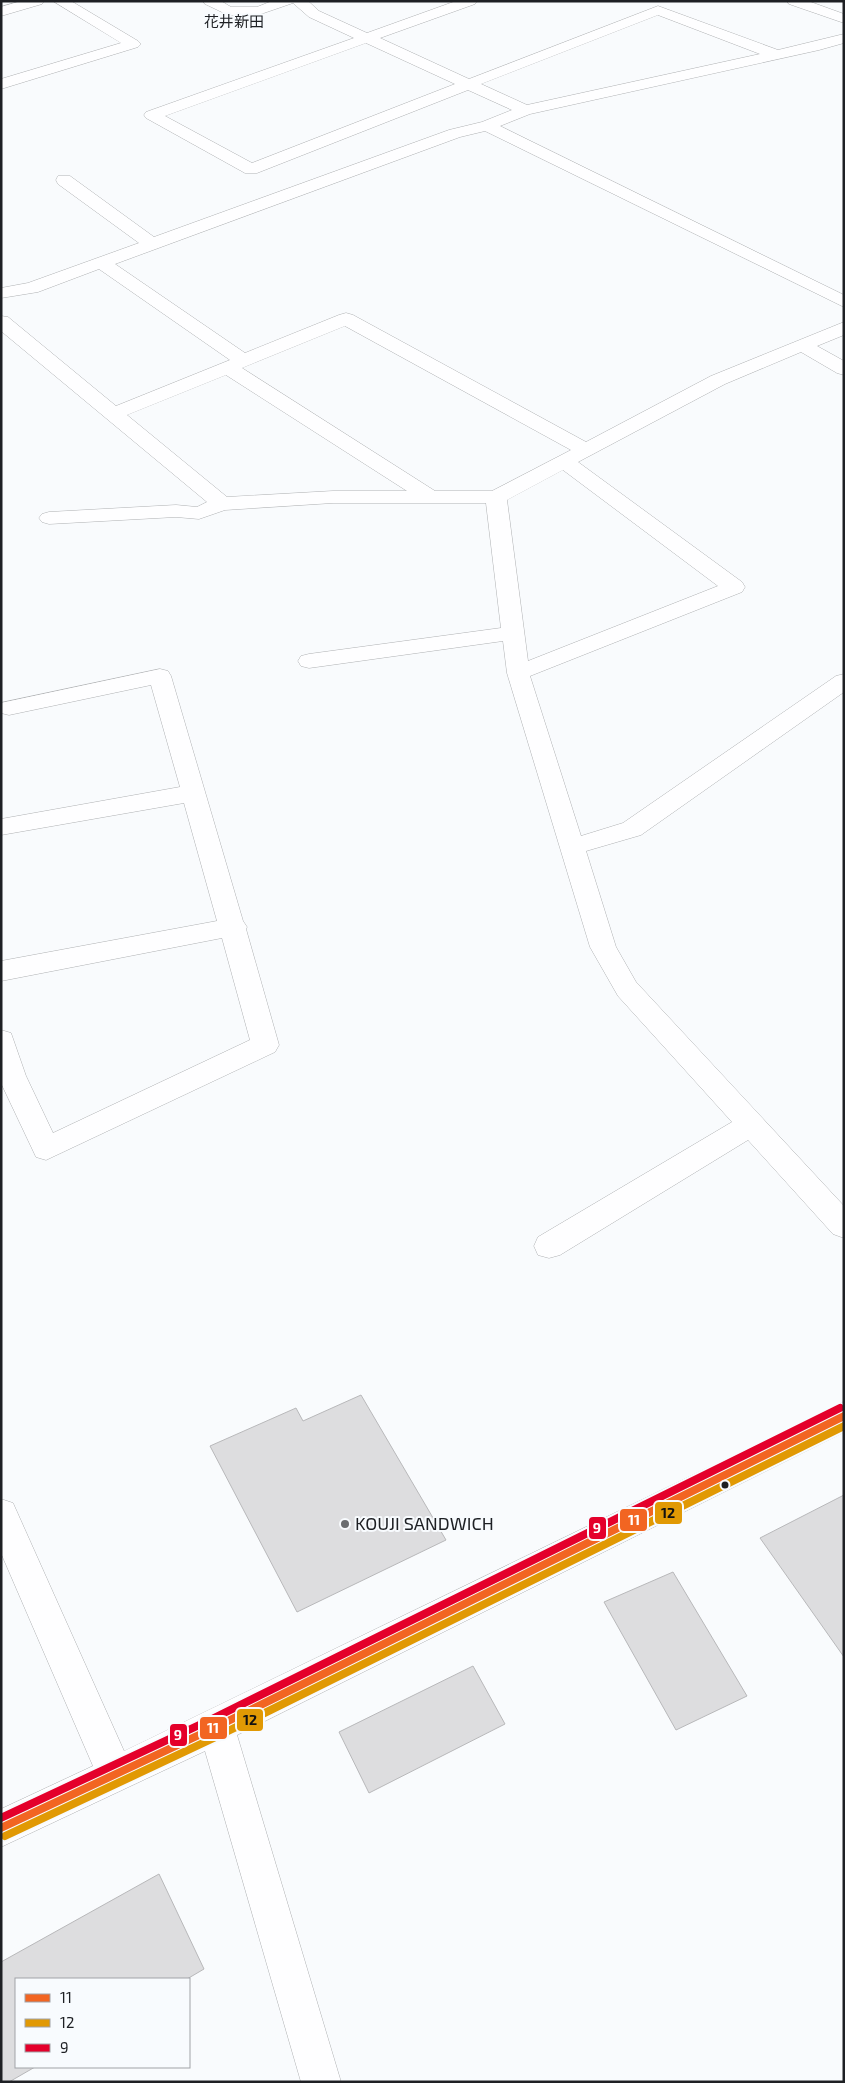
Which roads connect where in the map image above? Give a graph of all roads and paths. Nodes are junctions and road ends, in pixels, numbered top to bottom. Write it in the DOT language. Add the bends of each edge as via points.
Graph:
graph roads {
  1 [pos="37,1"];
  2 [pos="60,1"];
  3 [pos="210,1"];
  4 [pos="287,1"];
  5 [pos="299,1"];
  6 [pos="470,1"];
  7 [pos="794,1"];
  8 [pos="1,12"];
  9 [pos="844,20"];
  10 [pos="844,38"];
  11 [pos="369,39"];
  12 [pos="776,55"];
  13 [pos="1,84"];
  14 [pos="469,84"];
  15 [pos="525,110"];
  16 [pos="487,126"];
  17 [pos="64,180"];
  18 [pos="152,243"];
  19 [pos="102,263"];
  20 [pos="1,293"];
  21 [pos="844,302"];
  22 [pos="2,322"];
  23 [pos="844,328"];
  24 [pos="804,346"];
  25 [pos="236,364"];
  26 [pos="844,370"];
  27 [pos="113,414"];
  28 [pos="586,450"];
  29 [pos="566,462"];
  30 [pos="432,497"];
  31 [pos="496,497"];
  32 [pos="222,504"];
  33 [pos="49,518"];
  34 [pos="513,633"];
  35 [pos="308,661"];
  36 [pos="518,673"];
  37 [pos="844,681"];
  38 [pos="9,708"];
  39 [pos="193,793"];
  40 [pos="1,827"];
  41 [pos="572,847"];
  42 [pos="234,927"];
  43 [pos="1,971"];
  44 [pos="1,1040"];
  45 [pos="752,1124"];
  46 [pos="844,1226"];
  47 [pos="549,1246"];
  48 [pos="844,1416"];
  49 [pos="1,1514"];
  50 [pos="216,1727"];
  51 [pos="116,1774"];
  52 [pos="1,1828"];
  53 [pos="321,2082"];
  1 -- 8 [label="street"];
  2 -- 13 [label="street" via="134,44"];
  3 -- 4 [label="street" via="228,11 258,11"];
  5 -- 11 [label="street" via="314,14"];
  6 -- 11 [label="street"];
  7 -- 9 [label="street"];
  10 -- 12 [label="street"];
  11 -- 14 [label="street"];
  11 -- 14 [label="street" via="152,115 251,169"];
  12 -- 14 [label="street" via="658,10"];
  12 -- 15 [label="street"];
  14 -- 15 [label="street"];
  15 -- 16 [label="street"];
  16 -- 18 [label="street" via="455,133"];
  16 -- 21 [label="street"];
  17 -- 18 [label="street"];
  18 -- 19 [label="street"];
  19 -- 20 [label="street" via="32,288"];
  19 -- 25 [label="street"];
  22 -- 27 [label="street"];
  23 -- 24 [label="street"];
  24 -- 26 [label="street"];
  24 -- 28 [label="street" via="718,380"];
  25 -- 27 [label="street"];
  25 -- 28 [label="street" via="346,319"];
  25 -- 30 [label="street"];
  27 -- 32 [label="street"];
  28 -- 29 [label="street"];
  29 -- 31 [label="street"];
  29 -- 36 [label="street" via="734,587"];
  30 -- 31 [label="street"];
  30 -- 32 [label="street"];
  31 -- 34 [label="street"];
  32 -- 33 [label="street" via="199,513 176,511"];
  34 -- 35 [label="street"];
  34 -- 36 [label="street"];
  36 -- 41 [label="street"];
  37 -- 41 [label="street" via="632,829"];
  38 -- 39 [label="street" via="160,676"];
  39 -- 40 [label="street"];
  39 -- 42 [label="street"];
  41 -- 45 [label="street" via="603,947 627,989"];
  42 -- 43 [label="street"];
  42 -- 44 [label="street" via="265,1045 46,1148 12,1076"];
  45 -- 46 [label="street"];
  45 -- 47 [label="street"];
  48 -- 50 [label="street"];
  49 -- 51 [label="street"];
  50 -- 51 [label="street"];
  50 -- 53 [label="street"];
  51 -- 52 [label="street"];
}
